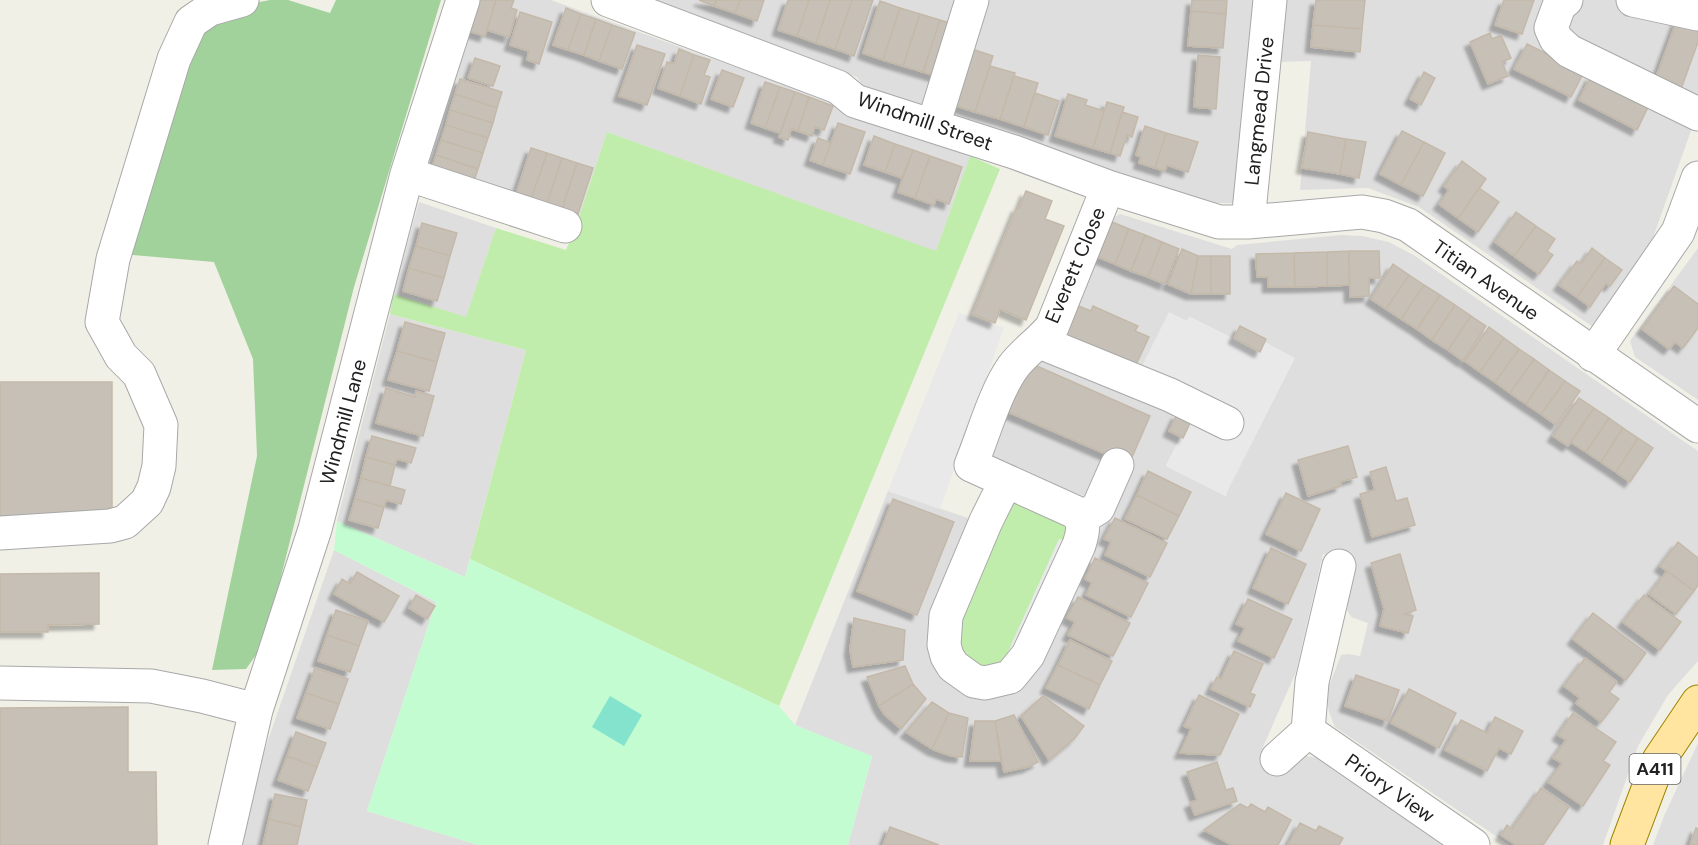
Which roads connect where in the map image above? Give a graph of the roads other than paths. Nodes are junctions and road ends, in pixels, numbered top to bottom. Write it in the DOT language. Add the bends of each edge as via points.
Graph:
graph roads {
  1 [pos="242,0"];
  2 [pos="463,0"];
  3 [pos="608,0"];
  4 [pos="972,0"];
  5 [pos="1270,0"];
  6 [pos="1566,0"];
  7 [pos="1633,0"];
  8 [pos="195,11"];
  9 [pos="1698,14"];
  10 [pos="1698,114"];
  11 [pos="933,126"];
  12 [pos="407,174"];
  13 [pos="1698,178"];
  14 [pos="1108,187"];
  15 [pos="1248,222"];
  16 [pos="565,226"];
  17 [pos="1040,342"];
  18 [pos="1593,355"];
  19 [pos="1227,423"];
  20 [pos="1698,426"];
  21 [pos="1117,465"];
  22 [pos="1006,481"];
  23 [pos="1082,518"];
  24 [pos="0,533"];
  25 [pos="1339,566"];
  26 [pos="0,683"];
  27 [pos="1698,702"];
  28 [pos="256,710"];
  29 [pos="1308,731"];
  30 [pos="1277,759"];
  31 [pos="225,845"];
  32 [pos="1473,845"];
  33 [pos="1627,845"];
  1 -- 8 [label="street"];
  2 -- 12 [label="street, Windmill Lane"];
  3 -- 11 [label="street, Windmill Street" via="838,87 855,100"];
  4 -- 11 [label="street"];
  5 -- 15 [label="street, Langmead Drive"];
  6 -- 10 [label="street" via="1559,6 1551,28 1569,51"];
  7 -- 9 [label="street"];
  8 -- 24 [label="street" via="174,58 113,259 102,322 121,356 139,374 160,425 159,466 153,487 147,502 125,522"];
  11 -- 14 [label="street, Windmill Street"];
  12 -- 16 [label="street"];
  12 -- 28 [label="street, Windmill Lane" via="315,529"];
  13 -- 18 [label="street" via="1678,232"];
  14 -- 15 [label="street, Windmill Street" via="1220,222"];
  14 -- 17 [label="street, Everett Close" via="1052,327"];
  15 -- 18 [label="street, Titian Avenue" via="1362,212 1408,225"];
  17 -- 19 [label="street" via="1170,395"];
  17 -- 22 [label="street, Everett Close" via="1005,379 971,465"];
  18 -- 20 [label="street, Titian Avenue"];
  21 -- 23 [label="street" via="1098,508"];
  22 -- 23 [label="street"];
  22 -- 23 [label="street" via="946,616 947,656 953,666 974,681 985,683 1010,677 1028,655 1079,545 1084,528"];
  25 -- 29 [label="street" via="1312,682"];
  26 -- 28 [label="street" via="151,686"];
  27 -- 33 [label="main road, A411" via="1659,760"];
  28 -- 31 [label="street, Windmill Lane"];
  29 -- 30 [label="street"];
  29 -- 32 [label="street, Priory View"];
}
